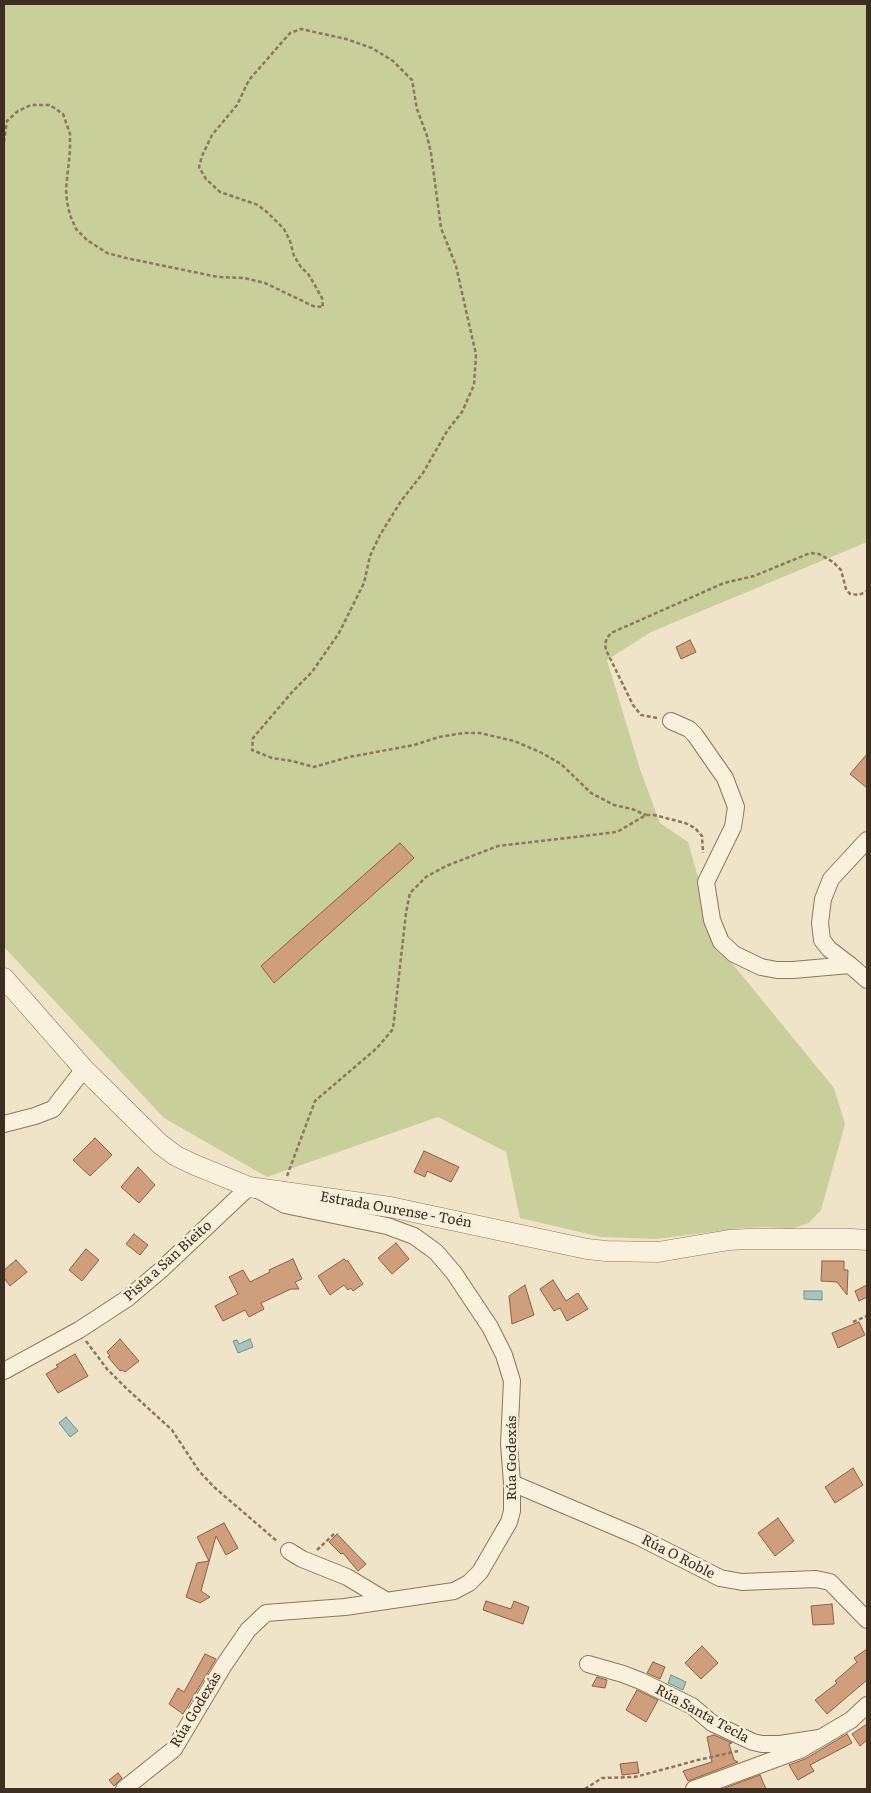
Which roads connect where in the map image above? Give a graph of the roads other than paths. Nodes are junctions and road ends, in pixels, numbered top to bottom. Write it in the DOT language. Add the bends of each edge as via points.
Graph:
graph roads {
  1 [pos="671,722"];
  2 [pos="867,840"];
  3 [pos="850,966"];
  4 [pos="4,978"];
  5 [pos="867,980"];
  6 [pos="84,1069"];
  7 [pos="4,1124"];
  8 [pos="251,1187"];
  9 [pos="867,1240"];
  10 [pos="4,1371"];
  11 [pos="512,1483"];
  12 [pos="289,1551"];
  13 [pos="386,1601"];
  14 [pos="867,1620"];
  15 [pos="588,1664"];
  16 [pos="867,1705"];
  17 [pos="819,1738"];
  18 [pos="722,1785"];
  19 [pos="124,1789"];
  20 [pos="694,1789"];
  1 -- 3 [label="street" via="695,735 724,778 736,807 733,827 706,882 712,920 721,942 743,960 769,969"];
  2 -- 3 [label="street" via="831,879 822,899 822,940"];
  3 -- 5 [label="street"];
  4 -- 6 [label="street, Estrada Ourense - Toén"];
  6 -- 7 [label="street" via="53,1109"];
  6 -- 8 [label="street, Estrada Ourense - Toén" via="143,1129 176,1156"];
  8 -- 9 [label="street, Estrada Ourense - Toén" via="390,1207 606,1251 658,1252 748,1239"];
  8 -- 10 [label="street, Pista a San Bieito" via="145,1285 104,1315"];
  8 -- 11 [label="street, Rúa Godexás" via="286,1205 387,1226 414,1236 436,1252 490,1327 508,1368 512,1381 509,1444"];
  11 -- 13 [label="street, Rúa Godexás" via="509,1522 474,1579 454,1591"];
  11 -- 14 [label="street, Rúa O Roble" via="639,1537 720,1578 742,1582 816,1579 830,1582"];
  12 -- 13 [label="street" via="348,1577"];
  13 -- 19 [label="street, Rúa Godexás" via="266,1613 248,1630 224,1665 174,1749"];
  15 -- 17 [label="street, Rúa Santa Tecla" via="641,1681 692,1706 712,1723 753,1742 780,1744"];
  16 -- 17 [label="street" via="851,1720"];
  17 -- 18 [label="street" via="794,1753 764,1763"];
  18 -- 20 [label="street"];
}
